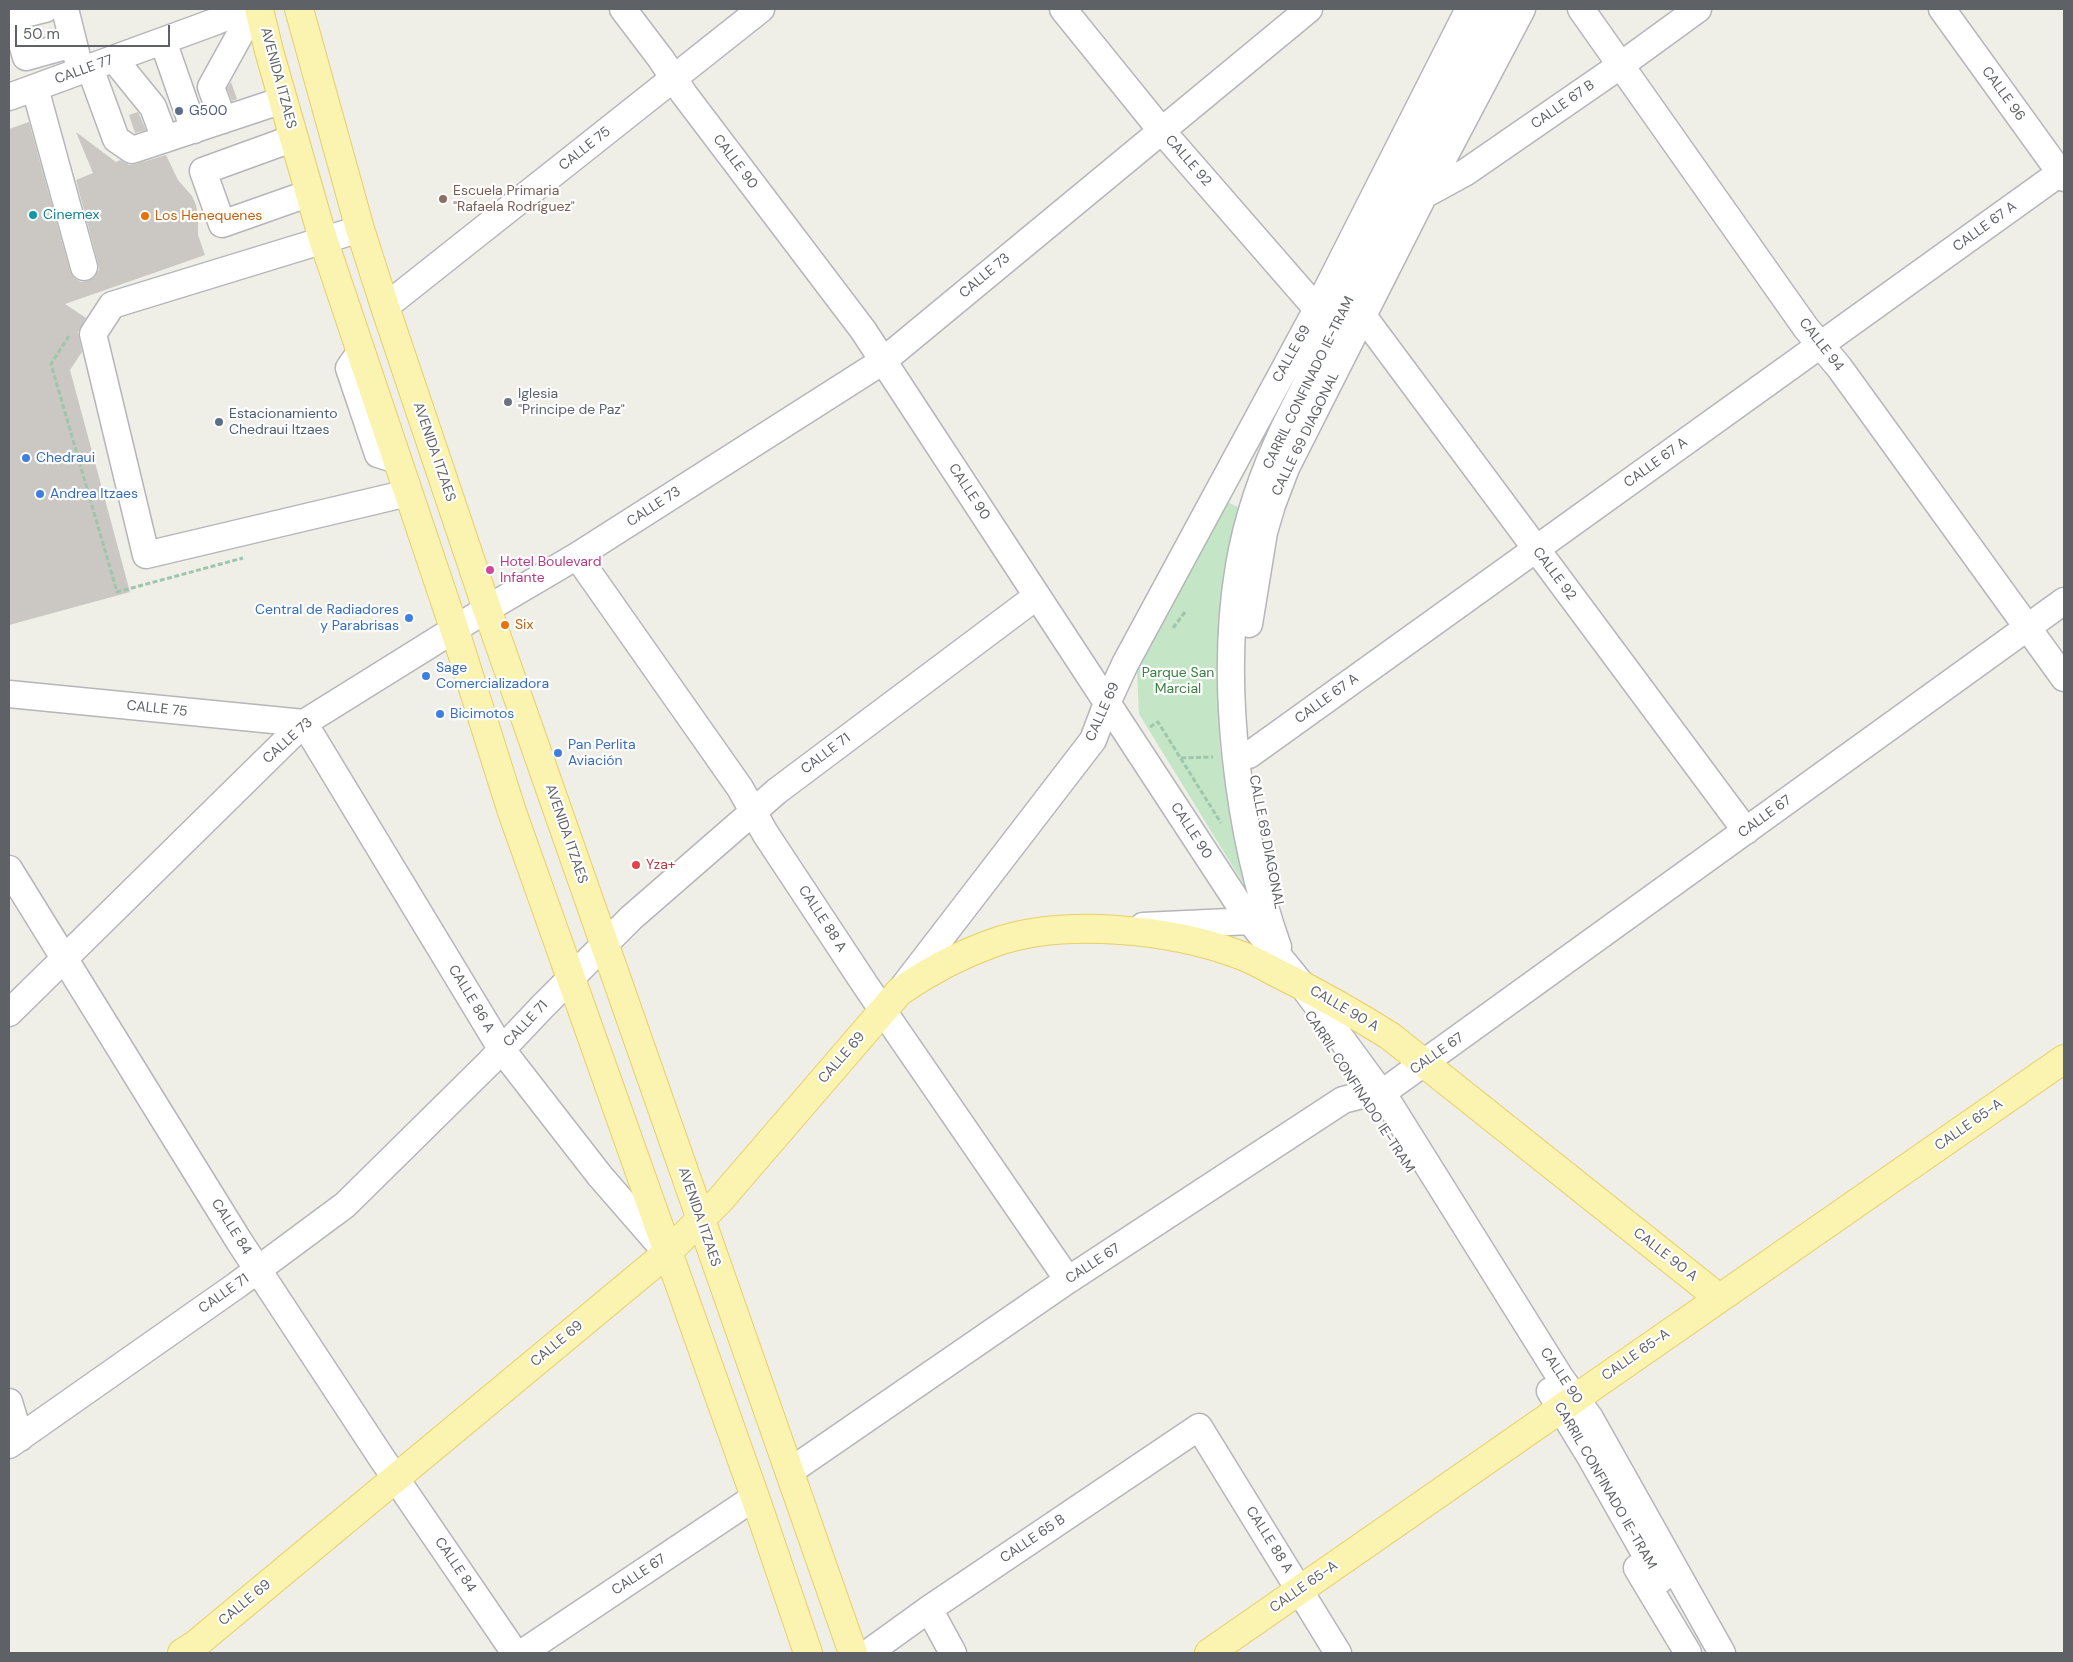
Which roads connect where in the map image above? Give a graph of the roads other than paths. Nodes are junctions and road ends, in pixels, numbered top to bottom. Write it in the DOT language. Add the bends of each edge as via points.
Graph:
graph roads {
  1 [pos="45,9"];
  2 [pos="65,9"];
  3 [pos="243,9"];
  4 [pos="254,9"];
  5 [pos="259,9"];
  6 [pos="299,9"];
  7 [pos="623,9"];
  8 [pos="761,9"];
  9 [pos="1063,9"];
  10 [pos="1309,9"];
  11 [pos="1469,9"];
  12 [pos="1495,9"];
  13 [pos="1522,9"];
  14 [pos="1581,9"];
  15 [pos="1698,9"];
  16 [pos="1942,9"];
  17 [pos="11,17"];
  18 [pos="162,41"];
  19 [pos="73,44"];
  20 [pos="1620,65"];
  21 [pos="95,66"];
  22 [pos="674,79"];
  23 [pos="35,88"];
  24 [pos="9,97"];
  25 [pos="283,100"];
  26 [pos="223,120"];
  27 [pos="194,130"];
  28 [pos="1161,130"];
  29 [pos="294,138"];
  30 [pos="165,139"];
  31 [pos="2063,174"];
  32 [pos="310,193"];
  33 [pos="1424,195"];
  34 [pos="360,229"];
  35 [pos="324,239"];
  36 [pos="84,267"];
  37 [pos="385,308"];
  38 [pos="1316,309"];
  39 [pos="1363,316"];
  40 [pos="1821,345"];
  41 [pos="882,361"];
  42 [pos="408,493"];
  43 [pos="1536,549"];
  44 [pos="577,556"];
  45 [pos="1037,596"];
  46 [pos="2064,601"];
  47 [pos="487,609"];
  48 [pos="2028,628"];
  49 [pos="455,631"];
  50 [pos="2064,678"];
  51 [pos="9,694"];
  52 [pos="1107,703"];
  53 [pos="304,723"];
  54 [pos="1249,755"];
  55 [pos="753,811"];
  56 [pos="1746,831"];
  57 [pos="9,869"];
  58 [pos="1250,921"];
  59 [pos="1082,929"];
  60 [pos="604,944"];
  61 [pos="65,957"];
  62 [pos="1292,976"];
  63 [pos="571,977"];
  64 [pos="891,1001"];
  65 [pos="9,1013"];
  66 [pos="502,1050"];
  67 [pos="2064,1059"];
  68 [pos="1424,1064"];
  69 [pos="1380,1095"];
  70 [pos="700,1220"];
  71 [pos="667,1253"];
  72 [pos="258,1270"];
  73 [pos="1068,1280"];
  74 [pos="1720,1298"];
  75 [pos="9,1402"];
  76 [pos="1561,1408"];
  77 [pos="1199,1427"];
  78 [pos="14,1441"];
  79 [pos="789,1472"];
  80 [pos="396,1478"];
  81 [pos="756,1497"];
  82 [pos="1299,1590"];
  83 [pos="929,1610"];
  84 [pos="182,1653"];
  85 [pos="515,1653"];
  86 [pos="522,1653"];
  87 [pos="808,1653"];
  88 [pos="853,1653"];
  89 [pos="868,1653"];
  90 [pos="953,1653"];
  91 [pos="1208,1653"];
  92 [pos="1338,1653"];
  93 [pos="1688,1653"];
  94 [pos="1701,1653"];
  95 [pos="1722,1653"];
  1 -- 17 [label="street"];
  2 -- 19 [label="street"];
  3 -- 18 [label="street, CALLE 77"];
  4 -- 26 [label="street" via="211,88"];
  5 -- 25 [label="main road, AVENIDA ITZAES"];
  6 -- 34 [label="main road, AVENIDA ITZAES"];
  7 -- 22 [label="street, CALLE 90"];
  8 -- 22 [label="street, CALLE 75"];
  9 -- 28 [label="street, CALLE 92"];
  10 -- 28 [label="street, CALLE 73"];
  11 -- 38 [label="street, CALLE 69"];
  12 -- 62 [label="street, CARRIL CONFINADO IE-TRAM" via="1282,434 1245,538 1231,640 1237,773 1270,925"];
  13 -- 33 [label="street, CALLE 69 DIAGONAL"];
  14 -- 20 [label="street, CALLE 94"];
  15 -- 20 [label="street, CALLE 67 B"];
  16 -- 31 [label="street, CALLE 96"];
  17 -- 19 [label="street" via="26,57"];
  18 -- 21 [label="street, CALLE 77"];
  18 -- 27 [label="street"];
  19 -- 21 [label="street"];
  20 -- 33 [label="street, CALLE 67 B" via="1466,172"];
  20 -- 40 [label="street, CALLE 94"];
  21 -- 23 [label="street, CALLE 77"];
  21 -- 30 [label="street" via="154,107"];
  21 -- 30 [label="street" via="116,139 132,150"];
  22 -- 37 [label="street, CALLE 75"];
  22 -- 41 [label="street, CALLE 90" via="863,330"];
  23 -- 24 [label="street, CALLE 77"];
  23 -- 36 [label="street"];
  25 -- 26 [label="street"];
  25 -- 29 [label="main road, AVENIDA ITZAES"];
  26 -- 27 [label="street"];
  27 -- 30 [label="street"];
  28 -- 38 [label="street, CALLE 92"];
  28 -- 41 [label="street, CALLE 73"];
  29 -- 32 [label="main road, AVENIDA ITZAES"];
  29 -- 32 [label="street" via="203,171 222,224"];
  31 -- 40 [label="street, CALLE 67 A"];
  32 -- 35 [label="main road, AVENIDA ITZAES"];
  33 -- 39 [label="street, CALLE 69 DIAGONAL"];
  34 -- 35 [label="street"];
  34 -- 37 [label="main road, AVENIDA ITZAES"];
  35 -- 42 [label="main road, AVENIDA ITZAES"];
  35 -- 42 [label="street" via="112,305 93,334 146,555"];
  37 -- 47 [label="main road, AVENIDA ITZAES"];
  38 -- 52 [label="street, CALLE 69"];
  39 -- 43 [label="street, CALLE 92"];
  39 -- 54 [label="street, CALLE 69 DIAGONAL" via="1286,468 1264,532 1250,618 1245,714"];
  40 -- 43 [label="street, CALLE 67 A"];
  40 -- 48 [label="street, CALLE 94"];
  41 -- 44 [label="street, CALLE 73"];
  41 -- 45 [label="street, CALLE 90"];
  42 -- 49 [label="main road, AVENIDA ITZAES"];
  43 -- 54 [label="street, CALLE 67 A"];
  43 -- 56 [label="street, CALLE 92"];
  44 -- 47 [label="street, CALLE 73"];
  44 -- 55 [label="street, CALLE 88 A"];
  45 -- 52 [label="street, CALLE 90"];
  45 -- 55 [label="street, CALLE 71"];
  46 -- 48 [label="street, CALLE 67"];
  47 -- 49 [label="street, CALLE 73"];
  47 -- 60 [label="main road, AVENIDA ITZAES"];
  48 -- 50 [label="street, CALLE 94"];
  48 -- 56 [label="street, CALLE 67"];
  49 -- 53 [label="street, CALLE 73"];
  49 -- 63 [label="main road, AVENIDA ITZAES" via="512,812"];
  51 -- 53 [label="street, CALLE 75"];
  52 -- 58 [label="street, CALLE 90"];
  52 -- 64 [label="street, CALLE 69" via="1093,740"];
  53 -- 61 [label="street, CALLE 73"];
  53 -- 66 [label="street, CALLE 86 A"];
  54 -- 62 [label="street, CALLE 69 DIAGONAL"];
  55 -- 60 [label="street, CALLE 71"];
  55 -- 64 [label="street, CALLE 88 A" via="771,841"];
  56 -- 68 [label="street, CALLE 67"];
  57 -- 61 [label="street, CALLE 84"];
  58 -- 59 [label="street"];
  58 -- 62 [label="street, CALLE 90"];
  59 -- 62 [label="main road, CALLE 90 A" via="1148,934 1220,948"];
  59 -- 64 [label="main road, CALLE 90 A" via="1049,931 994,942 935,968"];
  60 -- 63 [label="street, CALLE 71"];
  60 -- 70 [label="main road, AVENIDA ITZAES"];
  61 -- 65 [label="street, CALLE 73"];
  61 -- 72 [label="street, CALLE 84"];
  62 -- 68 [label="main road, CALLE 90 A" via="1356,1014"];
  62 -- 69 [label="street, CARRIL CONFINADO IE-TRAM" via="1294,991 1311,1020"];
  63 -- 66 [label="street, CALLE 71"];
  63 -- 71 [label="main road, AVENIDA ITZAES"];
  64 -- 70 [label="main road, CALLE 69"];
  64 -- 73 [label="street, CALLE 88 A"];
  66 -- 71 [label="street, CALLE 86 A" via="600,1176"];
  66 -- 72 [label="street, CALLE 71" via="345,1205"];
  67 -- 74 [label="main road, CALLE 65-A"];
  68 -- 69 [label="street, CALLE 67"];
  68 -- 74 [label="main road, CALLE 90 A"];
  69 -- 73 [label="street, CALLE 67" via="1343,1100"];
  69 -- 76 [label="street, CALLE 90" via="1560,1377"];
  70 -- 71 [label="main road, CALLE 69"];
  70 -- 79 [label="main road, AVENIDA ITZAES"];
  71 -- 80 [label="main road, CALLE 69"];
  71 -- 81 [label="main road, AVENIDA ITZAES"];
  72 -- 78 [label="street, CALLE 71"];
  72 -- 80 [label="street, CALLE 84"];
  73 -- 79 [label="street, CALLE 67"];
  74 -- 76 [label="main road, CALLE 65-A"];
  75 -- 78 [label="street"];
  76 -- 82 [label="main road, CALLE 65-A"];
  76 -- 93 [label="street, CALLE 90"];
  76 -- 94 [label="street, CARRIL CONFINADO IE-TRAM"];
  76 -- 95 [label="street, CALLE 90" via="1590,1418"];
  77 -- 82 [label="street, CALLE 88 A"];
  77 -- 83 [label="street, CALLE 65 B"];
  79 -- 88 [label="main road, AVENIDA ITZAES"];
  80 -- 84 [label="main road, CALLE 69"];
  80 -- 85 [label="street, CALLE 84"];
  81 -- 86 [label="street, CALLE 67"];
  81 -- 87 [label="main road, AVENIDA ITZAES"];
  82 -- 91 [label="main road, CALLE 65-A"];
  82 -- 92 [label="street, CALLE 88 A"];
  83 -- 89 [label="street, CALLE 65 B"];
  83 -- 90 [label="street"];
}
